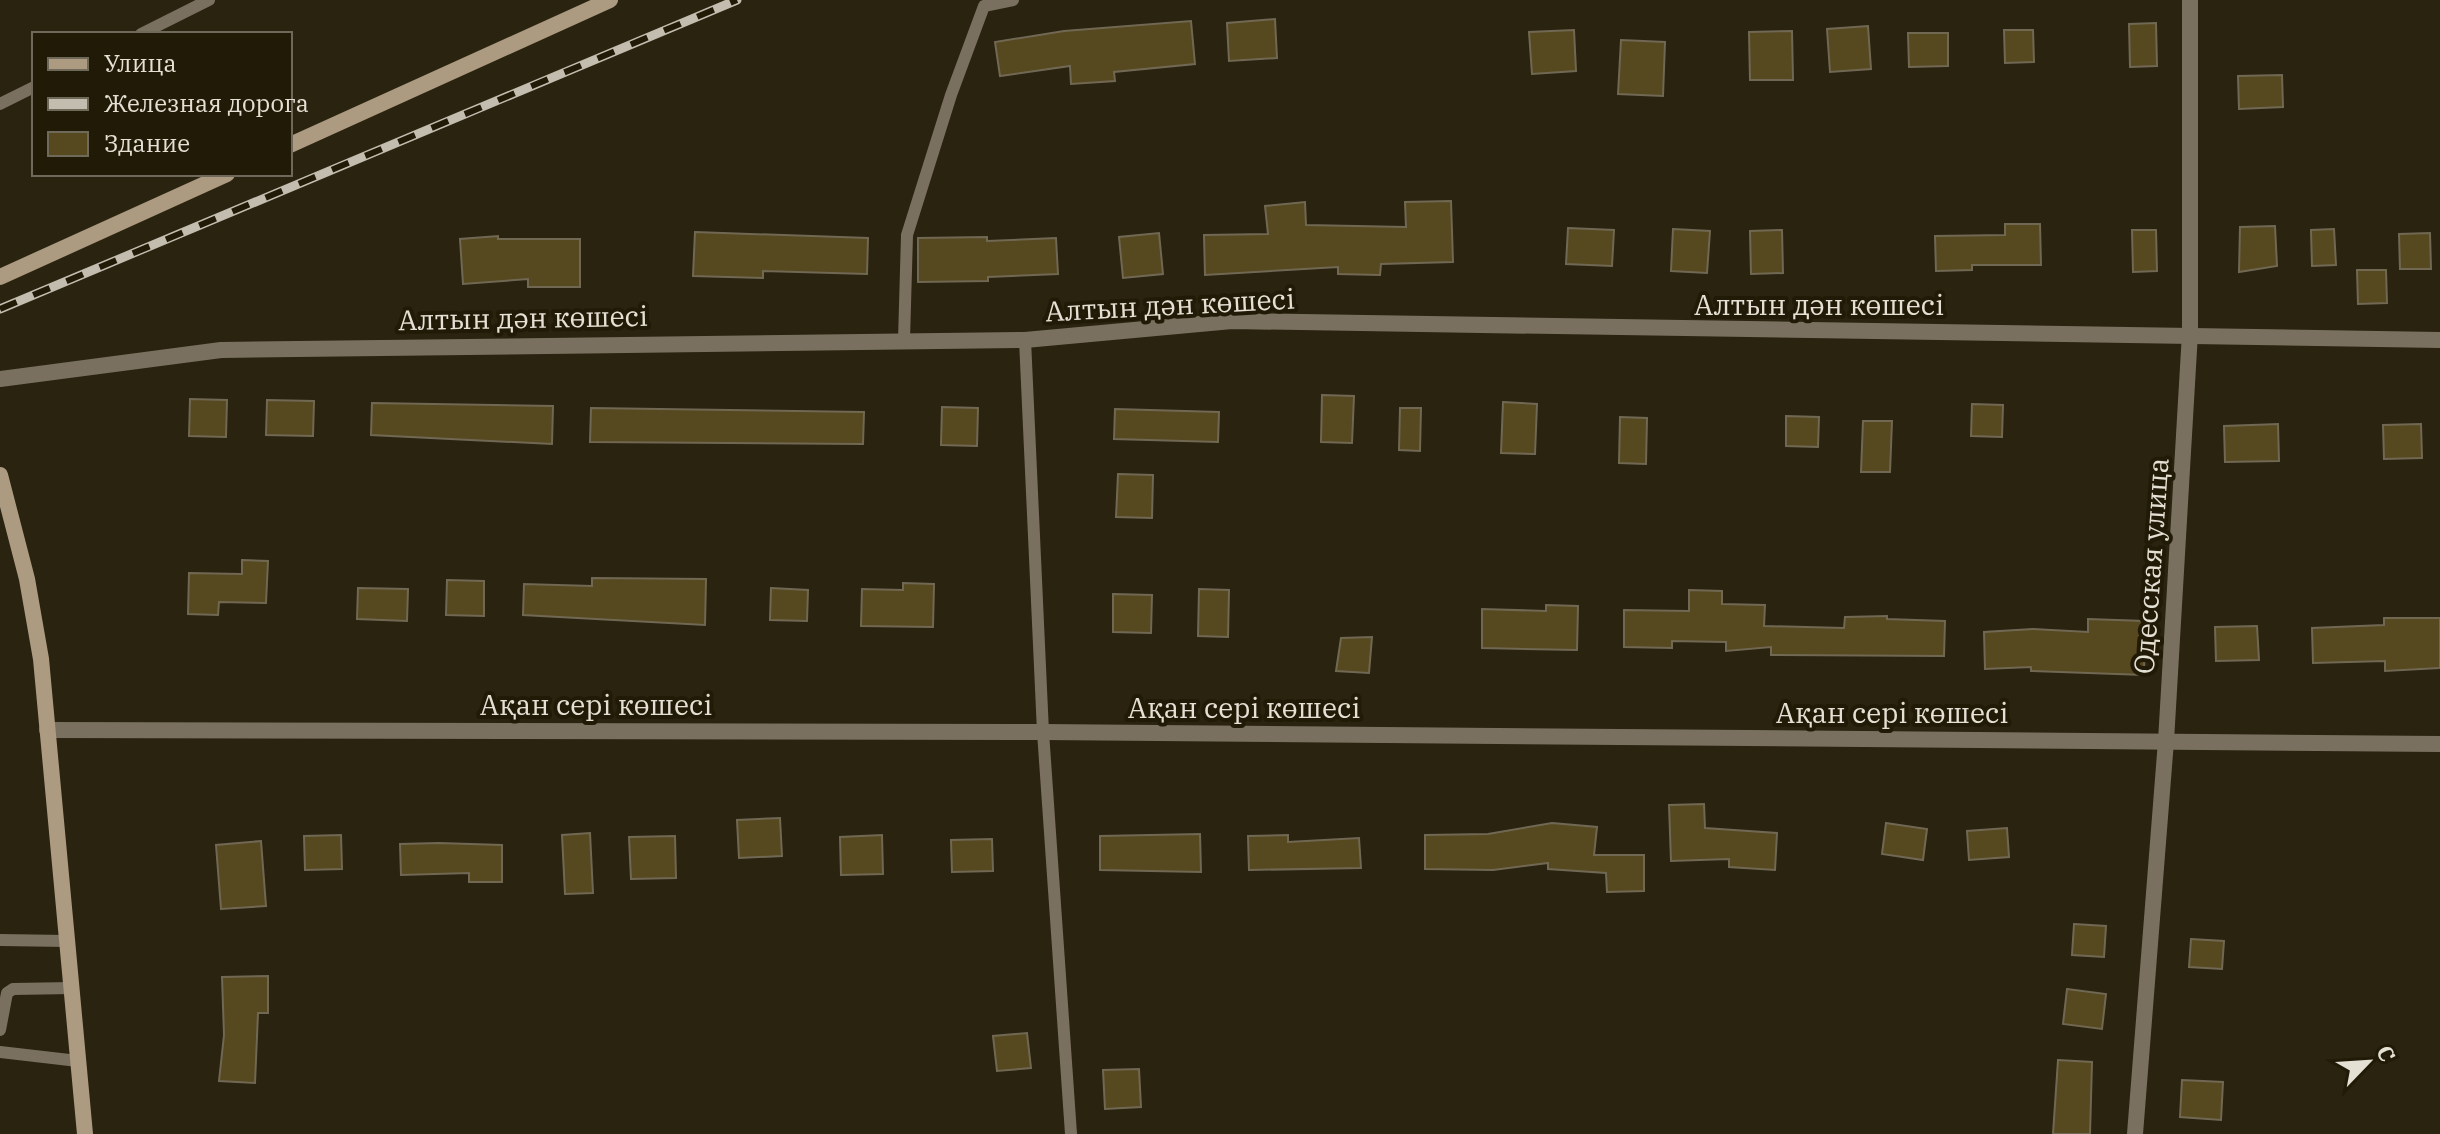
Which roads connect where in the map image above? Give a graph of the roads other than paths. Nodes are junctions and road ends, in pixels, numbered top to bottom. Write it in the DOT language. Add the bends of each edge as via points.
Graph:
graph roads {
  1 [pos="209,0"];
  2 [pos="610,0"];
  3 [pos="1013,0"];
  4 [pos="2190,0"];
  5 [pos="145,32"];
  6 [pos="32,88"];
  7 [pos="0,104"];
  8 [pos="292,144"];
  9 [pos="223,176"];
  10 [pos="0,277"];
  11 [pos="2190,333"];
  12 [pos="904,340"];
  13 [pos="1025,340"];
  14 [pos="2440,340"];
  15 [pos="0,379"];
  16 [pos="0,475"];
  17 [pos="47,730"];
  18 [pos="1043,732"];
  19 [pos="2166,741"];
  20 [pos="2440,744"];
  21 [pos="0,940"];
  22 [pos="67,941"];
  23 [pos="72,988"];
  24 [pos="0,1030"];
  25 [pos="0,1052"];
  26 [pos="78,1061"];
  27 [pos="85,1134"];
  28 [pos="1071,1134"];
  29 [pos="2135,1134"];
  1 -- 5 [label="lane"];
  2 -- 8 [label="main road"];
  3 -- 12 [label="lane" via="984,6 951,95 907,235"];
  4 -- 11 [label="street, Одесская улица"];
  6 -- 7 [label="lane"];
  9 -- 10 [label="main road"];
  11 -- 13 [label="street, Алтын дән көшесі" via="1232,321"];
  11 -- 14 [label="street, Алтын дән көшесі"];
  11 -- 19 [label="street, Одесская улица"];
  12 -- 13 [label="street, Алтын дән көшесі"];
  12 -- 15 [label="street, Алтын дән көшесі" via="221,350"];
  13 -- 18 [label="lane"];
  16 -- 17 [label="main road" via="27,579"];
  17 -- 18 [label="street, Ақан сері көшесі"];
  17 -- 22 [label="main road"];
  18 -- 19 [label="street, Ақан сері көшесі"];
  18 -- 28 [label="lane"];
  19 -- 20 [label="street, Ақан сері көшесі"];
  19 -- 29 [label="street, Одесская улица"];
  21 -- 22 [label="lane"];
  22 -- 23 [label="main road"];
  23 -- 24 [label="lane" via="13,989 7,993"];
  23 -- 26 [label="main road"];
  25 -- 26 [label="lane"];
  26 -- 27 [label="main road"];
}
